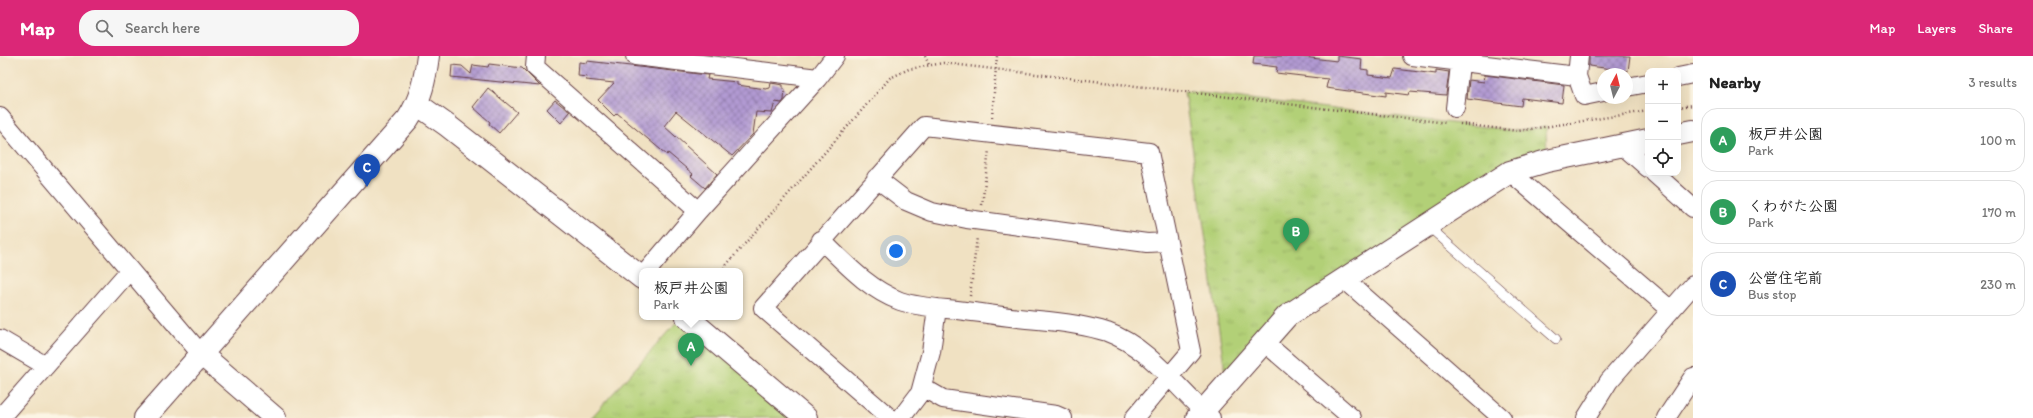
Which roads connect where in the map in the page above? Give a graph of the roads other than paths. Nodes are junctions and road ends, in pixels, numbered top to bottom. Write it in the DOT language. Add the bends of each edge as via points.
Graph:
graph roads {
  1 [pos="428,56"];
  2 [pos="536,56"];
  3 [pos="636,56"];
  4 [pos="835,56"];
  5 [pos="1412,56"];
  6 [pos="1579,56"];
  7 [pos="1461,59"];
  8 [pos="1693,74"];
  9 [pos="1577,76"];
  10 [pos="1681,76"];
  11 [pos="818,78"];
  12 [pos="1645,84"];
  13 [pos="1633,86"];
  14 [pos="1597,93"];
  15 [pos="417,104"];
  16 [pos="1455,108"];
  17 [pos="0,117"];
  18 [pos="1693,131"];
  19 [pos="1681,133"];
  20 [pos="1645,141"];
  21 [pos="1622,145"];
  22 [pos="1645,165"];
  23 [pos="1510,172"];
  24 [pos="1657,176"];
  25 [pos="876,178"];
  26 [pos="1693,208"];
  27 [pos="698,211"];
  28 [pos="1427,225"];
  29 [pos="822,240"];
  30 [pos="1167,242"];
  31 [pos="650,268"];
  32 [pos="130,270"];
  33 [pos="639,273"];
  34 [pos="1343,278"];
  35 [pos="1693,285"];
  36 [pos="937,308"];
  37 [pos="1671,310"];
  38 [pos="691,320"];
  39 [pos="0,339"];
  40 [pos="1556,339"];
  41 [pos="1264,342"];
  42 [pos="201,354"];
  43 [pos="46,366"];
  44 [pos="1171,376"];
  45 [pos="1693,377"];
  46 [pos="922,387"];
  47 [pos="1204,416"];
  48 [pos="0,418"];
  49 [pos="145,418"];
  50 [pos="275,418"];
  51 [pos="806,418"];
  52 [pos="890,418"];
  53 [pos="901,418"];
  54 [pos="1063,418"];
  55 [pos="1134,418"];
  56 [pos="1352,418"];
  57 [pos="1502,418"];
  58 [pos="1586,418"];
  59 [pos="1666,418"];
  1 -- 15 [label="street" via="426,76"];
  2 -- 27 [label="street" via="535,67"];
  3 -- 11 [label="street"];
  4 -- 11 [label="street"];
  5 -- 7 [label="street"];
  6 -- 9 [label="street"];
  7 -- 9 [label="street"];
  7 -- 16 [label="street"];
  8 -- 10 [label="street"];
  9 -- 14 [label="street" via="1584,96"];
  11 -- 27 [label="street"];
  12 -- 13 [label="street"];
  15 -- 33 [label="street"];
  15 -- 42 [label="street" via="394,136"];
  17 -- 32 [label="street"];
  18 -- 19 [label="street"];
  20 -- 21 [label="street"];
  21 -- 22 [label="street"];
  21 -- 23 [label="street" via="1547,161"];
  23 -- 28 [label="street"];
  23 -- 37 [label="street"];
  24 -- 26 [label="street"];
  25 -- 29 [label="street"];
  25 -- 30 [label="street" via="906,201 932,212 979,221 1147,243"];
  25 -- 30 [label="street" via="924,126 1149,152"];
  27 -- 31 [label="street"];
  28 -- 34 [label="street"];
  28 -- 40 [label="lane"];
  29 -- 36 [label="street" via="875,288 900,301"];
  29 -- 52 [label="street" via="763,308"];
  30 -- 44 [label="street" via="1191,351"];
  32 -- 42 [label="street"];
  32 -- 43 [label="street"];
  34 -- 41 [label="street" via="1287,316"];
  34 -- 57 [label="street"];
  35 -- 37 [label="street"];
  36 -- 44 [label="street" via="1058,322 1107,332 1136,348"];
  36 -- 46 [label="street" via="931,352"];
  37 -- 58 [label="street" via="1609,381"];
  38 -- 51 [label="street"];
  39 -- 43 [label="street"];
  41 -- 47 [label="street"];
  41 -- 56 [label="street"];
  42 -- 49 [label="street"];
  42 -- 50 [label="street"];
  43 -- 48 [label="street"];
  44 -- 47 [label="street"];
  44 -- 55 [label="street"];
  45 -- 59 [label="street"];
  46 -- 53 [label="street" via="920,394"];
  46 -- 54 [label="street" via="943,399"];
}
